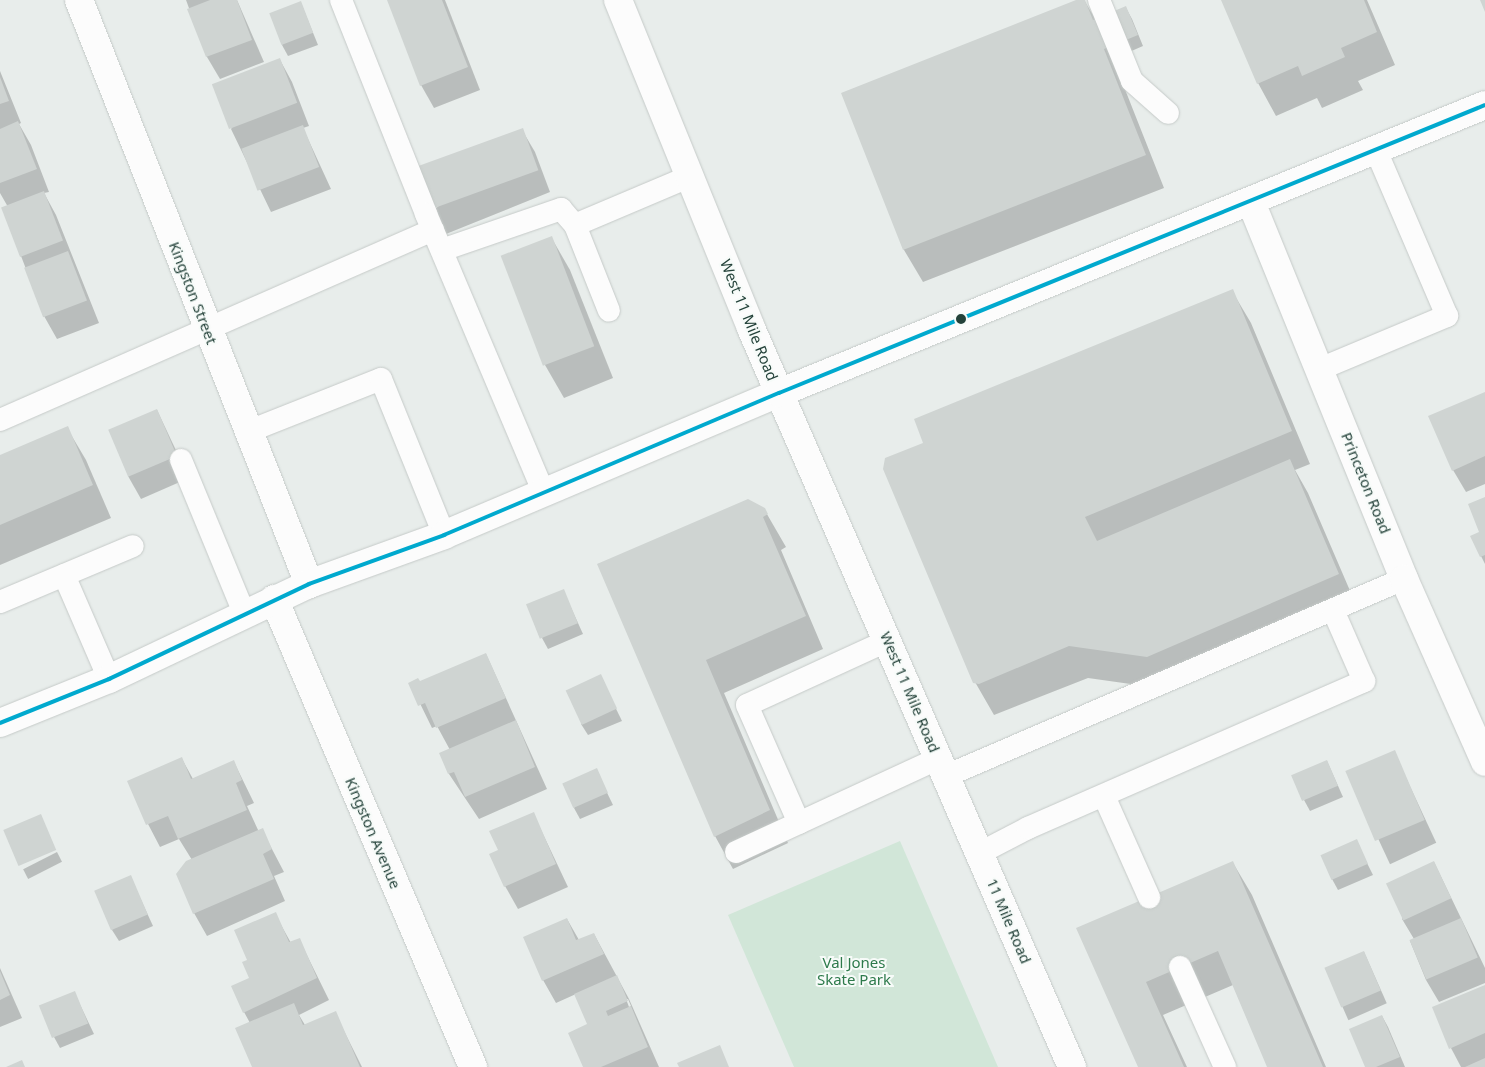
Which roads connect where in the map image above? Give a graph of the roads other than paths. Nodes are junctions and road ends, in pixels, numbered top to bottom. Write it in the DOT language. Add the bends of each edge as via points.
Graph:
graph roads {
  1 [pos="79,0"];
  2 [pos="341,0"];
  3 [pos="618,0"];
  4 [pos="1099,0"];
  5 [pos="1485,105"];
  6 [pos="1168,113"];
  7 [pos="1376,150"];
  8 [pos="691,176"];
  9 [pos="1251,202"];
  10 [pos="575,225"];
  11 [pos="438,240"];
  12 [pos="609,311"];
  13 [pos="206,329"];
  14 [pos="1320,369"];
  15 [pos="779,393"];
  16 [pos="0,420"];
  17 [pos="247,432"];
  18 [pos="181,460"];
  19 [pos="544,493"];
  20 [pos="444,535"];
  21 [pos="133,546"];
  22 [pos="64,575"];
  23 [pos="1404,579"];
  24 [pos="309,584"];
  25 [pos="274,599"];
  26 [pos="0,602"];
  27 [pos="1333,610"];
  28 [pos="244,612"];
  29 [pos="889,640"];
  30 [pos="109,680"];
  31 [pos="0,723"];
  32 [pos="1485,762"];
  33 [pos="942,767"];
  34 [pos="1104,796"];
  35 [pos="799,823"];
  36 [pos="736,852"];
  37 [pos="980,854"];
  38 [pos="1149,897"];
  39 [pos="1180,967"];
  40 [pos="473,1067"];
  41 [pos="1072,1067"];
  42 [pos="1225,1067"];
  1 -- 13 [label="main road, Kingston Street"];
  2 -- 11 [label="lane"];
  3 -- 8 [label="main road, West 11 Mile Road"];
  4 -- 6 [label="lane" via="1132,81"];
  5 -- 7 [label="main road"];
  7 -- 9 [label="main road"];
  7 -- 14 [label="lane" via="1447,316"];
  8 -- 10 [label="lane"];
  8 -- 15 [label="main road, West 11 Mile Road"];
  9 -- 14 [label="main road, Princeton Road"];
  9 -- 15 [label="main road"];
  10 -- 11 [label="lane" via="564,210 558,209"];
  10 -- 12 [label="lane"];
  11 -- 13 [label="lane"];
  11 -- 19 [label="lane"];
  13 -- 16 [label="lane"];
  13 -- 17 [label="main road, Kingston Street"];
  14 -- 23 [label="main road, Princeton Road"];
  15 -- 19 [label="main road"];
  15 -- 29 [label="main road, West 11 Mile Road"];
  17 -- 20 [label="lane" via="381,379"];
  17 -- 24 [label="main road, Kingston Street"];
  18 -- 28 [label="lane"];
  19 -- 20 [label="main road"];
  20 -- 24 [label="main road"];
  21 -- 22 [label="lane"];
  22 -- 26 [label="lane"];
  22 -- 30 [label="lane"];
  23 -- 27 [label="lane"];
  23 -- 32 [label="main road, Princeton Road"];
  24 -- 25 [label="main road"];
  25 -- 28 [label="main road"];
  25 -- 40 [label="main road, Kingston Avenue"];
  27 -- 33 [label="lane"];
  27 -- 34 [label="lane" via="1364,681"];
  28 -- 30 [label="main road"];
  29 -- 33 [label="main road, West 11 Mile Road"];
  29 -- 35 [label="lane" via="747,704"];
  30 -- 31 [label="main road"];
  33 -- 35 [label="lane"];
  33 -- 37 [label="main road, 11 Mile Road"];
  34 -- 37 [label="lane" via="1028,828"];
  34 -- 38 [label="lane"];
  35 -- 36 [label="lane"];
  37 -- 41 [label="main road, 11 Mile Road"];
  39 -- 42 [label="lane"];
}
